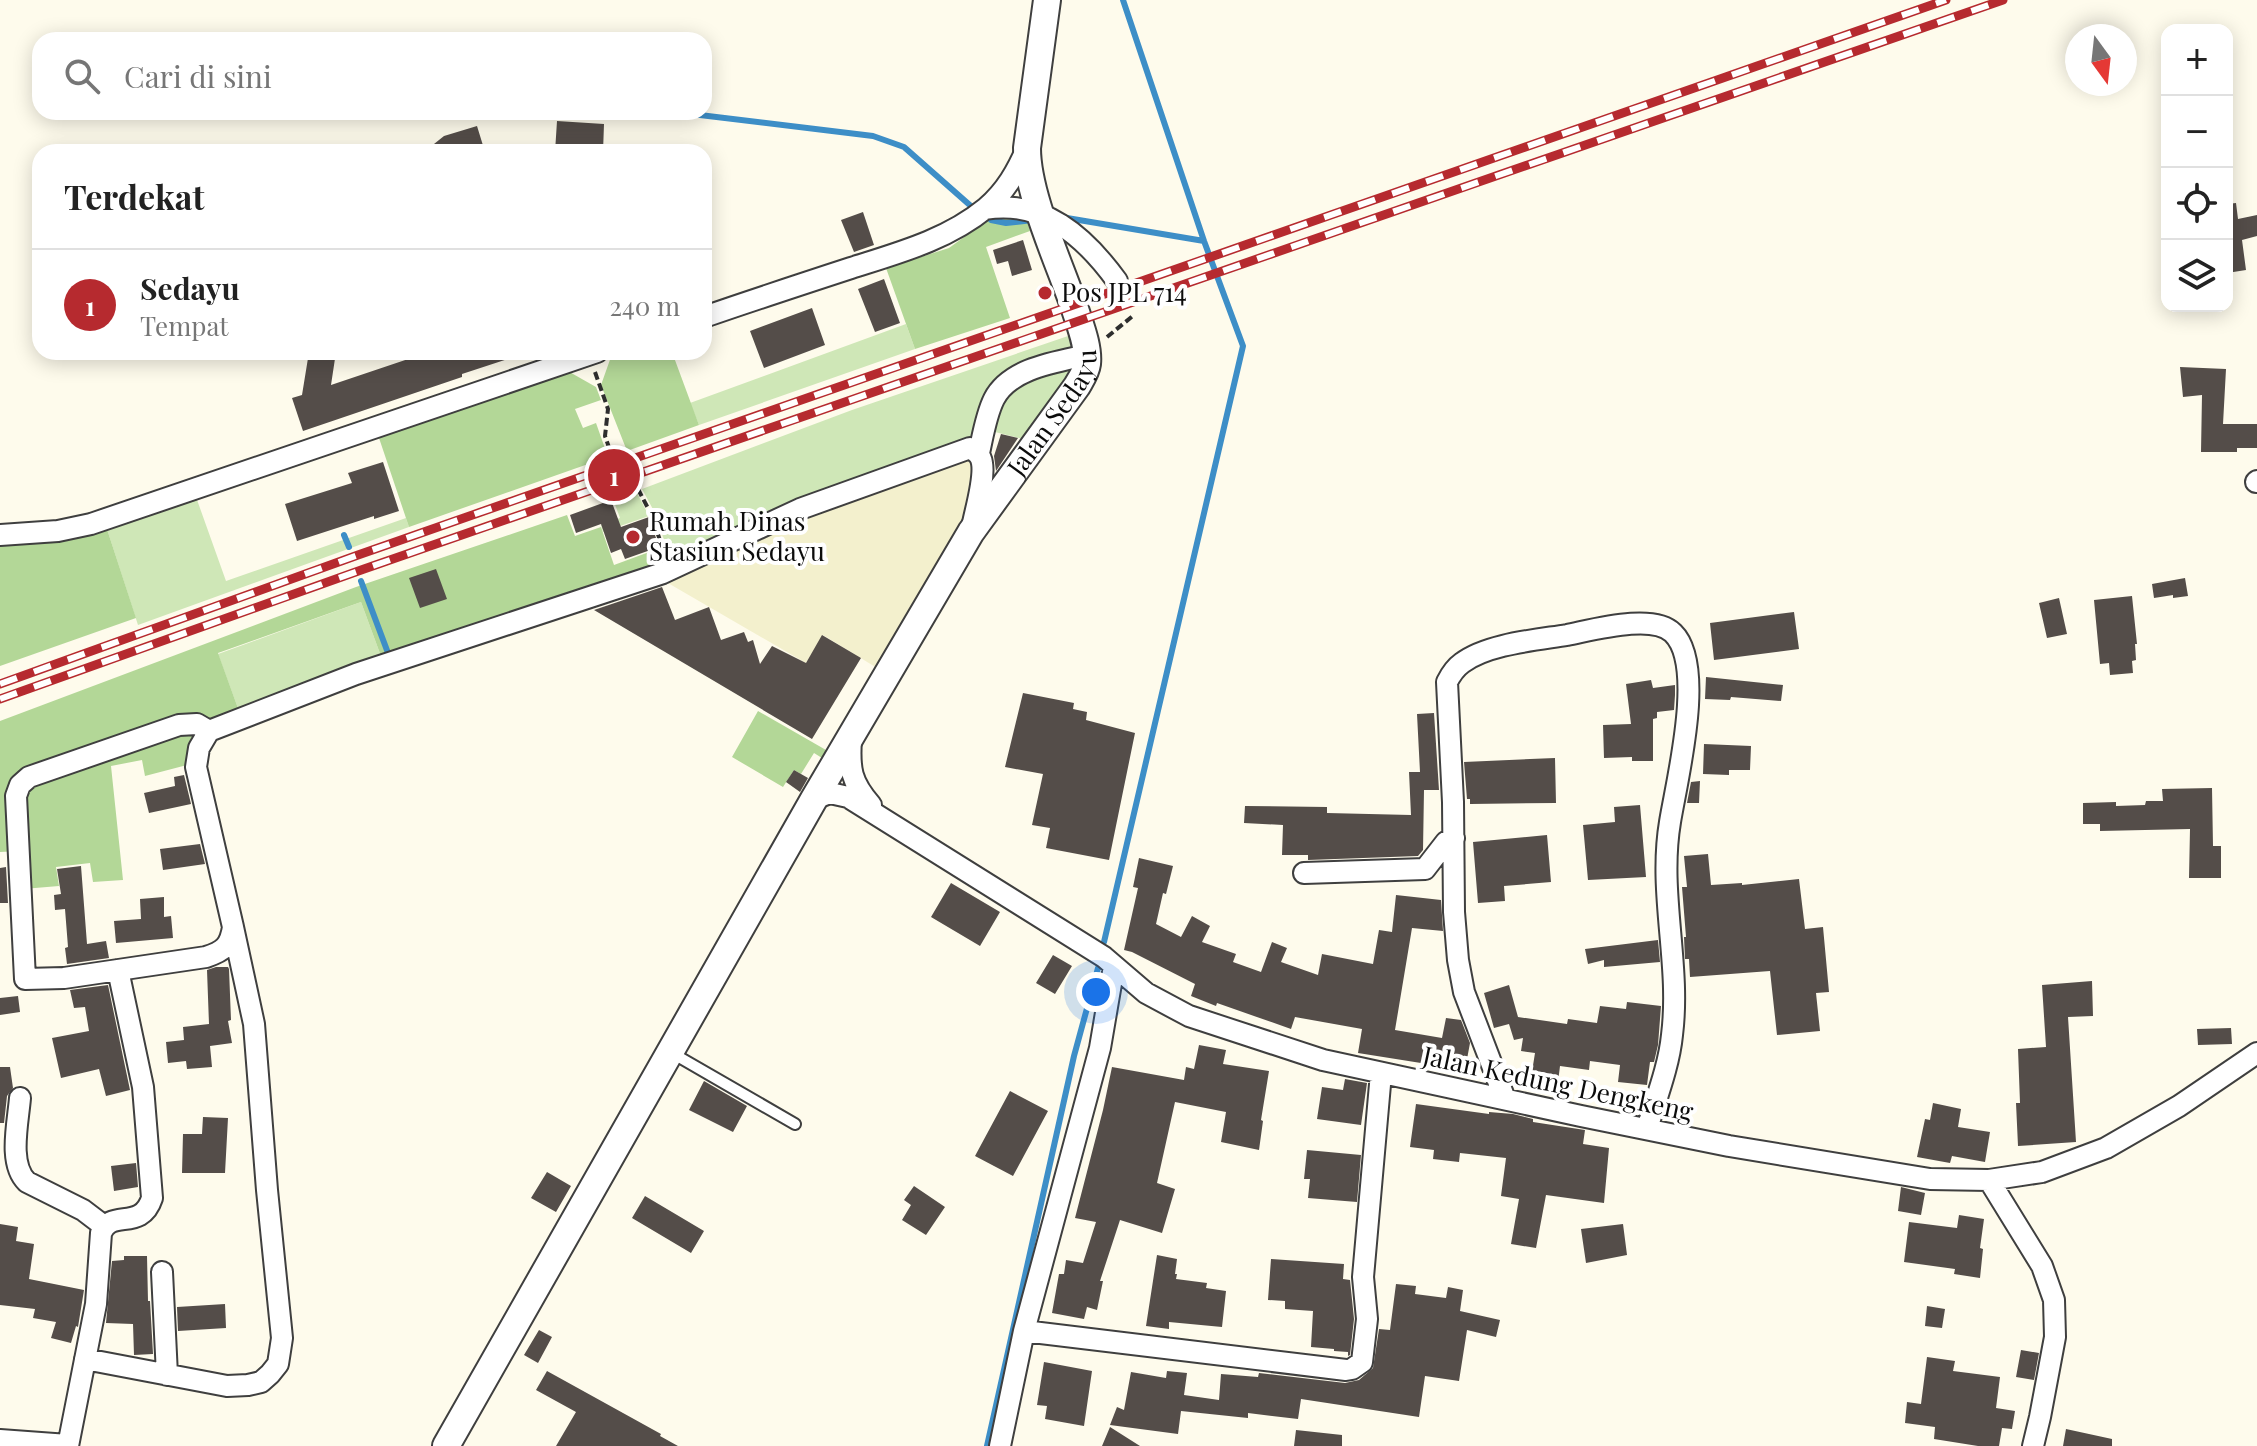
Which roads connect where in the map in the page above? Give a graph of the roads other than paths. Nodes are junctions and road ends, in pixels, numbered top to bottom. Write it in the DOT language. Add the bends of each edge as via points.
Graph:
graph roads {
  1 [pos="1047,0"];
  2 [pos="1027,148"];
  3 [pos="985,209"];
  4 [pos="1041,214"];
  5 [pos="1117,281"];
  6 [pos="712,314"];
  7 [pos="1087,355"];
  8 [pos="571,360"];
  9 [pos="979,453"];
  10 [pos="971,532"];
  11 [pos="0,535"];
  12 [pos="209,731"];
  13 [pos="851,738"];
  14 [pos="814,799"];
  15 [pos="881,818"];
  16 [pos="1454,838"];
  17 [pos="1304,873"];
  18 [pos="233,927"];
  19 [pos="1114,966"];
  20 [pos="118,970"];
  21 [pos="671,1052"];
  22 [pos="2257,1053"];
  23 [pos="1381,1073"];
  24 [pos="20,1098"];
  25 [pos="1505,1099"];
  26 [pos="795,1124"];
  27 [pos="1647,1129"];
  28 [pos="1989,1180"];
  29 [pos="104,1226"];
  30 [pos="162,1272"];
  31 [pos="1024,1331"];
  32 [pos="85,1359"];
  33 [pos="167,1375"];
  34 [pos="0,1440"];
  35 [pos="68,1445"];
  36 [pos="446,1446"];
  37 [pos="1000,1446"];
  38 [pos="2033,1446"];
  1 -- 2 [label="street, Jalan Sedayu"];
  2 -- 3 [label="street" via="1009,185"];
  2 -- 4 [label="street, Jalan Sedayu"];
  3 -- 4 [label="street" via="1014,207"];
  3 -- 6 [label="street" via="936,239"];
  4 -- 5 [label="street" via="1089,247"];
  4 -- 7 [label="street, Jalan Sedayu"];
  7 -- 9 [label="street" via="1031,370 1002,387 986,420"];
  7 -- 10 [label="street, Jalan Sedayu" via="1077,386"];
  8 -- 11 [label="street" via="91,524"];
  9 -- 10 [label="street" via="982,473"];
  9 -- 12 [label="street" via="959,450 800,509 670,569 356,674"];
  10 -- 13 [label="street, Jalan Sedayu"];
  12 -- 18 [label="street" via="196,767"];
  12 -- 20 [label="street" via="197,724 179,725 29,777 20,785 16,796 25,979"];
  13 -- 14 [label="street, Jalan Sedayu"];
  13 -- 15 [label="street" via="853,778"];
  14 -- 15 [label="street, Jalan Kedung Dengkeng" via="838,794"];
  14 -- 21 [label="street, Jalan Sedayu"];
  15 -- 19 [label="street, Jalan Kedung Dengkeng"];
  16 -- 17 [label="street" via="1425,869"];
  16 -- 25 [label="street" via="1454,912 1464,992"];
  16 -- 27 [label="street" via="1447,682 1453,670 1488,650 1544,638 1648,622 1672,630 1683,647 1690,685 1667,838 1672,1036"];
  18 -- 20 [label="street" via="222,952"];
  18 -- 33 [label="street" via="254,1024 282,1338 278,1364 261,1382 227,1386"];
  19 -- 23 [label="street, Jalan Kedung Dengkeng" via="1146,993 1189,1016 1323,1060"];
  19 -- 31 [label="street" via="1100,1048"];
  20 -- 29 [label="street" via="143,1087 152,1198 139,1217"];
  21 -- 26 [label="lane"];
  21 -- 36 [label="street, Jalan Sedayu"];
  22 -- 28 [label="street, Jalan Kedung Dengkeng" via="2106,1148 2042,1172"];
  23 -- 25 [label="street, Jalan Kedung Dengkeng"];
  23 -- 31 [label="street" via="1363,1277 1367,1319 1358,1366 1346,1370"];
  24 -- 29 [label="street" via="16,1167 21,1176"];
  25 -- 27 [label="street, Jalan Kedung Dengkeng"];
  27 -- 28 [label="street, Jalan Kedung Dengkeng" via="1930,1179"];
  28 -- 38 [label="street" via="2042,1266 2054,1300 2055,1337"];
  29 -- 32 [label="street"];
  30 -- 33 [label="street"];
  31 -- 37 [label="street"];
  32 -- 33 [label="street"];
  32 -- 35 [label="street"];
  34 -- 35 [label="street"];
}
